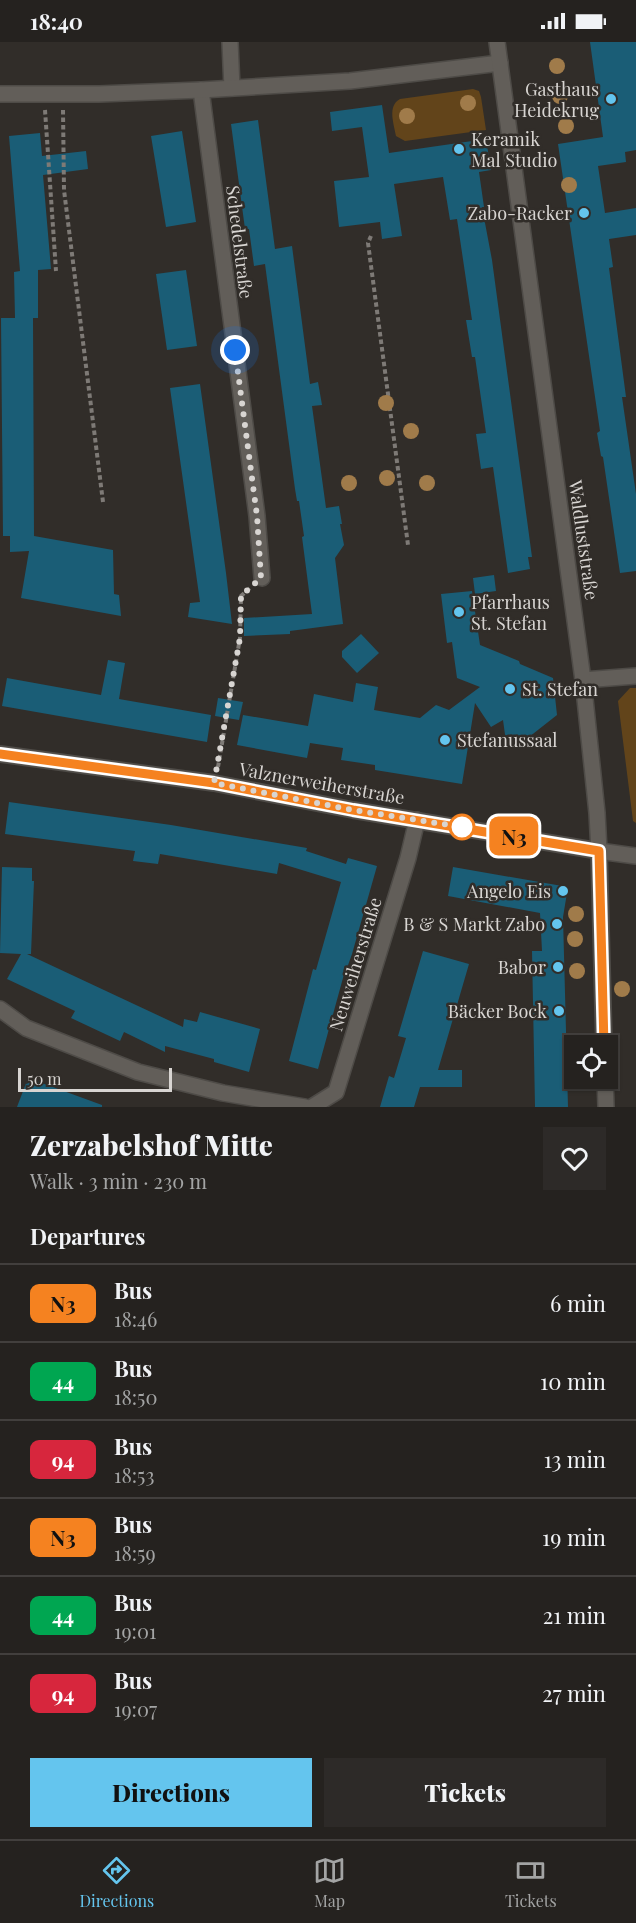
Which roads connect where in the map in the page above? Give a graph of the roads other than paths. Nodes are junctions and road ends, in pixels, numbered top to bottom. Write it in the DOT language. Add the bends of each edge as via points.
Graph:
graph roads {
  1 [pos="230,42"];
  2 [pos="497,42"];
  3 [pos="500,63"];
  4 [pos="232,88"];
  5 [pos="201,90"];
  6 [pos="0,94"];
  7 [pos="261,578"];
  8 [pos="636,676"];
  9 [pos="583,680"];
  10 [pos="0,754"];
  11 [pos="417,820"];
  12 [pos="599,851"];
  13 [pos="636,856"];
  14 [pos="0,1009"];
  15 [pos="604,1035"];
  16 [pos="605,1089"];
  17 [pos="305,1107"];
  18 [pos="312,1107"];
  19 [pos="606,1107"];
  1 -- 4 [label="street"];
  2 -- 3 [label="street, Waldluststraße"];
  3 -- 4 [label="street" via="350,81"];
  3 -- 9 [label="street, Waldluststraße"];
  4 -- 5 [label="street"];
  5 -- 6 [label="street"];
  5 -- 7 [label="street, Schedelstraße" via="257,516"];
  8 -- 9 [label="street"];
  9 -- 12 [label="street, Waldluststraße"];
  10 -- 11 [label="street, Valznerweiherstraße" via="214,783"];
  11 -- 12 [label="street, Valznerweiherstraße"];
  11 -- 18 [label="street, Neuweiherstraße" via="336,1092"];
  12 -- 13 [label="street, Valznerweiherstraße"];
  12 -- 15 [label="street, Waldluststraße"];
  14 -- 17 [label="street" via="26,1028 138,1072 222,1093"];
  16 -- 19 [label="street"];
}
